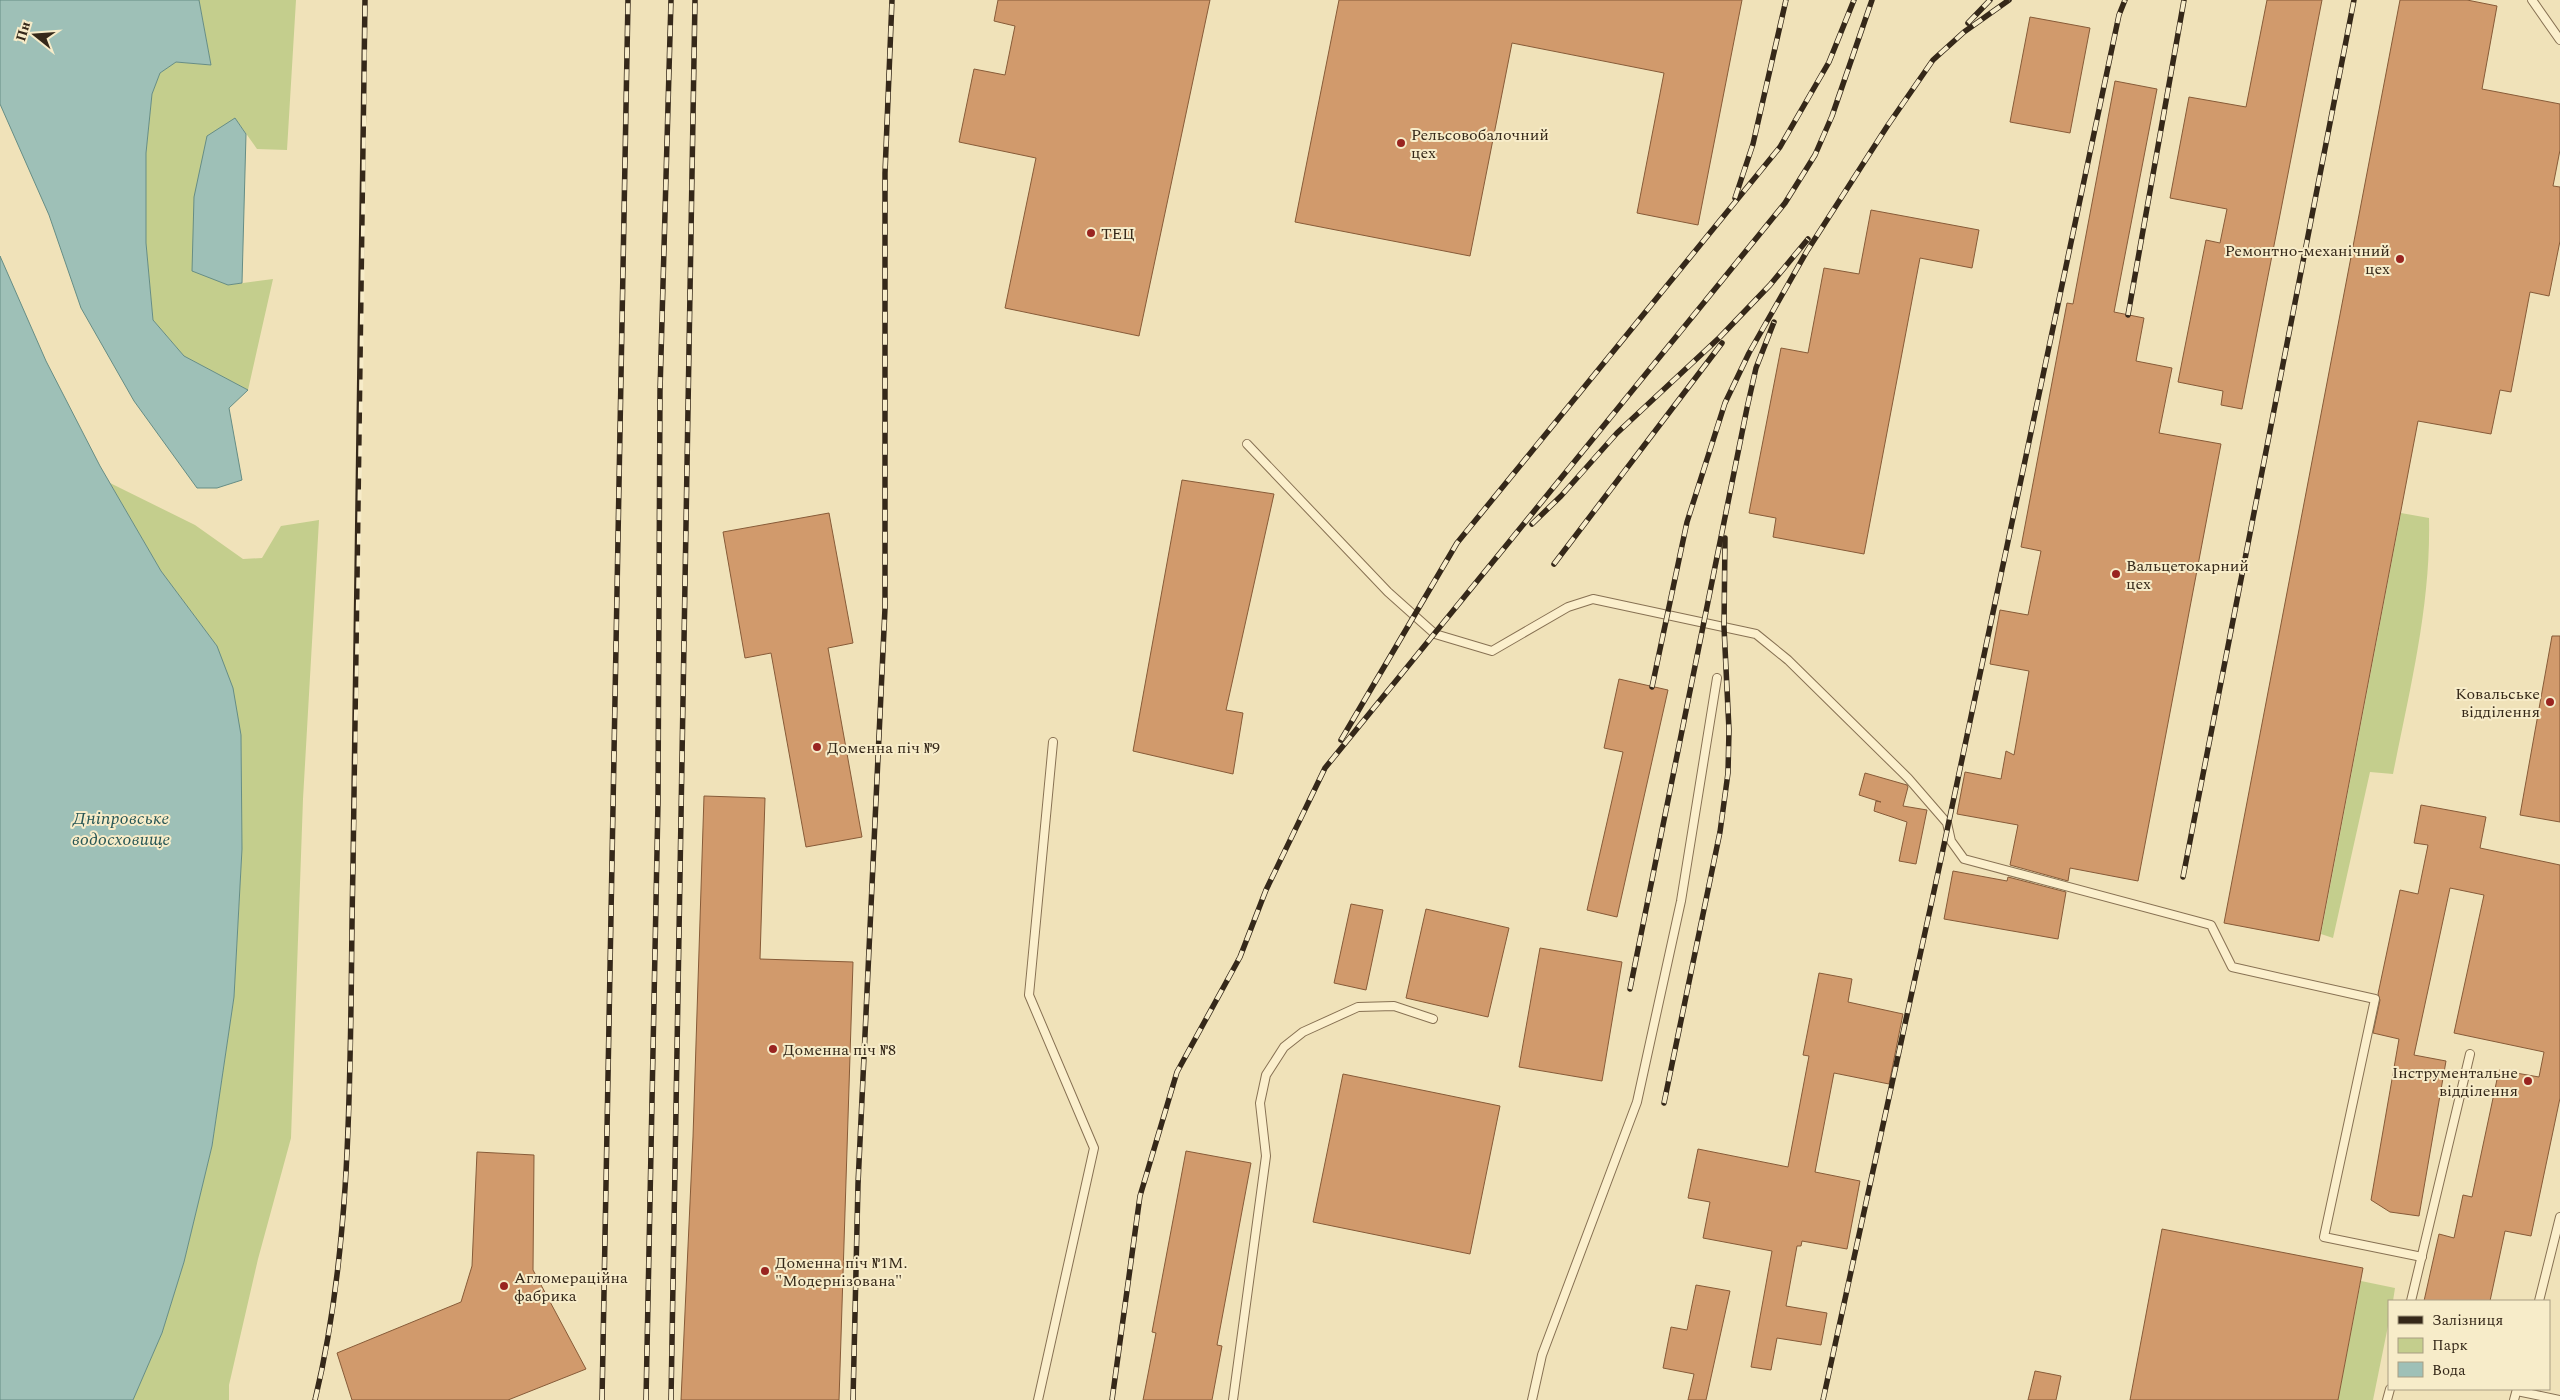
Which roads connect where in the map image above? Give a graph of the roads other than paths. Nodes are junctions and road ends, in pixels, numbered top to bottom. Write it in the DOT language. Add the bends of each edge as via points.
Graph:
graph roads {
  1 [pos="2532,0"];
  2 [pos="2560,40"];
  3 [pos="1247,444"];
  4 [pos="1716,678"];
  5 [pos="1053,742"];
  6 [pos="1433,1019"];
  7 [pos="2470,1054"];
  8 [pos="2560,1217"];
  9 [pos="2422,1257"];
  10 [pos="2411,1300"];
  11 [pos="2539,1300"];
  12 [pos="2517,1390"];
  13 [pos="1038,1400"];
  14 [pos="1233,1400"];
  15 [pos="1532,1400"];
  16 [pos="2514,1400"];
  17 [pos="2560,1400"];
  1 -- 2 [label="lane"];
  3 -- 9 [label="lane" via="1388,592 1435,634 1492,651 1568,608 1593,599 1756,634 1788,660 1908,778 1947,823 1952,841 1964,860 2211,925 2232,967 2375,999 2324,1236"];
  4 -- 15 [label="lane" via="1681,901 1637,1102 1542,1355"];
  5 -- 13 [label="lane" via="1029,995 1094,1148"];
  6 -- 14 [label="lane" via="1394,1006 1358,1007 1303,1032 1284,1047 1266,1075 1260,1103 1266,1156"];
  7 -- 9 [label="lane"];
  8 -- 11 [label="lane"];
  9 -- 10 [label="lane"];
  12 -- 16 [label="lane"];
  12 -- 17 [label="lane"];
}
